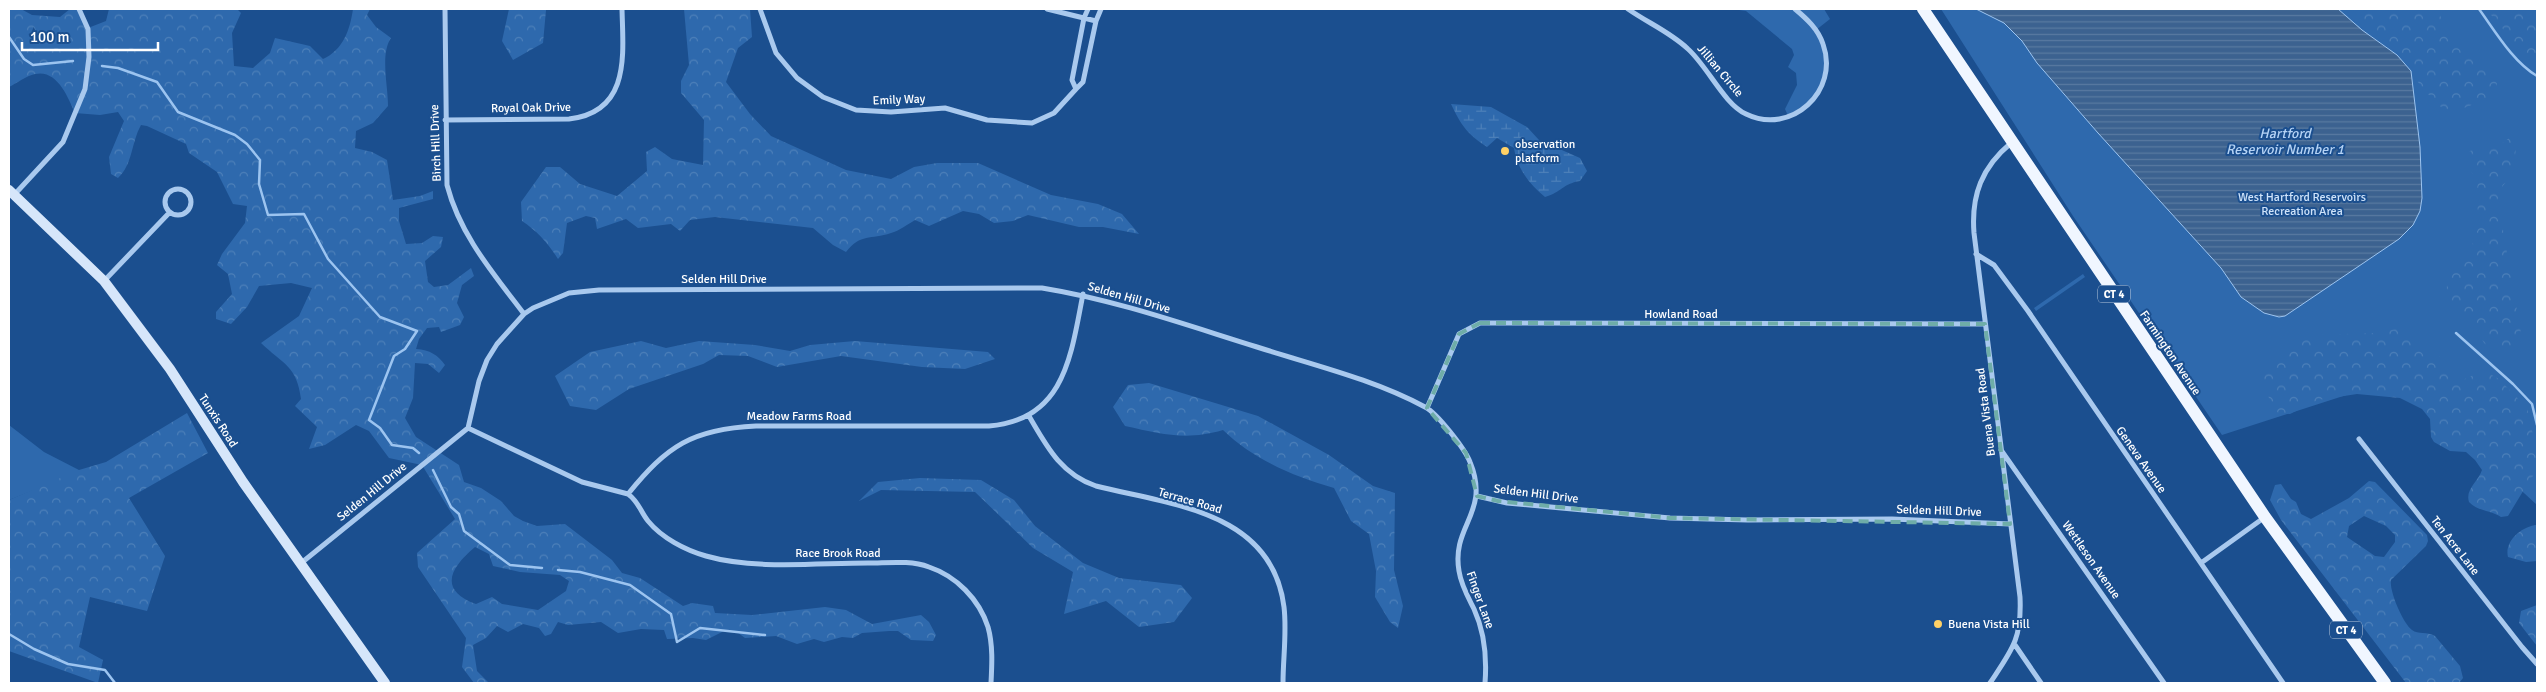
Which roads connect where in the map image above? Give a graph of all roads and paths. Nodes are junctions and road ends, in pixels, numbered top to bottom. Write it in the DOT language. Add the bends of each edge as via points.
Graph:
graph roads {
  1 [pos="79,9"];
  2 [pos="445,9"];
  3 [pos="622,9"];
  4 [pos="760,9"];
  5 [pos="1047,9"];
  6 [pos="1088,9"];
  7 [pos="1101,9"];
  8 [pos="1628,9"];
  9 [pos="1795,9"];
  10 [pos="1923,9"];
  11 [pos="1084,18"];
  12 [pos="1096,21"];
  13 [pos="1076,90"];
  14 [pos="445,120"];
  15 [pos="2012,143"];
  16 [pos="12,193"];
  17 [pos="170,212"];
  18 [pos="1976,254"];
  19 [pos="104,281"];
  20 [pos="1083,294"];
  21 [pos="524,314"];
  22 [pos="1985,324"];
  23 [pos="1427,408"];
  24 [pos="1029,416"];
  25 [pos="468,428"];
  26 [pos="2359,439"];
  27 [pos="2001,449"];
  28 [pos="628,494"];
  29 [pos="1477,496"];
  30 [pos="2264,517"];
  31 [pos="2010,524"];
  32 [pos="2201,563"];
  33 [pos="300,564"];
  34 [pos="2015,645"];
  35 [pos="2537,664"];
  36 [pos="385,683"];
  37 [pos="992,683"];
  38 [pos="1283,683"];
  39 [pos="1485,683"];
  40 [pos="1990,683"];
  41 [pos="2040,683"];
  42 [pos="2164,683"];
  43 [pos="2283,683"];
  44 [pos="2385,683"];
  1 -- 16 [label="street" via="88,28 85,89 63,142"];
  2 -- 14 [label="street, Birch Hill Drive"];
  3 -- 14 [label="street, Royal Oak Drive" via="621,74 615,91 594,111 569,119"];
  4 -- 13 [label="street, Emily Way" via="776,53 797,78 823,98 856,110 891,112 945,108 987,120 1032,124 1054,113"];
  5 -- 11 [label="street"];
  6 -- 11 [label="street"];
  7 -- 12 [label="street, Emily Way"];
  8 -- 9 [label="street, Jillian Circle" via="1687,48 1706,66 1726,98 1745,114 1765,120 1789,118 1810,104 1825,78 1827,62 1823,44 1813,25"];
  10 -- 15 [label="main road, Farmington Avenue / CT 4"];
  11 -- 12 [label="street"];
  11 -- 13 [label="street" via="1072,80"];
  12 -- 13 [label="street, Emily Way" via="1083,82"];
  14 -- 21 [label="street, Birch Hill Drive" via="447,185 455,212 477,251"];
  15 -- 18 [label="street, Buena Vista Road" via="1990,163 1976,195 1973,221"];
  15 -- 30 [label="main road, Farmington Avenue / CT 4"];
  16 -- 19 [label="street, Tunxis Road"];
  17 -- 17 [label="street" via="166,203 169,193 178,189 187,192 191,201 188,211 179,215"];
  17 -- 19 [label="street"];
  18 -- 22 [label="street, Buena Vista Road"];
  18 -- 32 [label="street, Geneva Avenue" via="1994,266 2028,311"];
  19 -- 33 [label="street, Tunxis Road" via="170,369"];
  20 -- 21 [label="street, Selden Hill Drive" via="1026,287 600,290 569,294"];
  20 -- 23 [label="street, Selden Hill Drive" via="1355,377"];
  20 -- 24 [label="street, Meadow Farms Road" via="1064,375 1046,401"];
  21 -- 25 [label="street, Selden Hill Drive" via="487,360"];
  22 -- 23 [label="street, Howland Road" via="1480,323 1459,334"];
  22 -- 27 [label="street, Buena Vista Road"];
  23 -- 29 [label="street, Selden Hill Drive" via="1466,453 1476,481"];
  24 -- 28 [label="street, Meadow Farms Road" via="989,426 724,428 693,438 668,451"];
  24 -- 38 [label="street, Terrace Road" via="1058,463 1079,479 1218,518 1254,543 1275,574 1282,598 1285,620"];
  25 -- 28 [label="street" via="582,482"];
  25 -- 33 [label="street, Selden Hill Drive"];
  26 -- 35 [label="street, Ten Acre Lane"];
  27 -- 31 [label="street, Buena Vista Road"];
  27 -- 42 [label="street, Wettleson Avenue"];
  28 -- 37 [label="street, Race Brook Road" via="640,504 647,520 666,537 684,548 711,557 744,563 908,563 940,572 968,592 980,610 990,637"];
  29 -- 31 [label="street, Selden Hill Drive" via="1506,503 1670,518 1892,519"];
  29 -- 39 [label="street, Finger Lane" via="1460,542 1458,560 1461,580 1483,638"];
  30 -- 32 [label="street"];
  30 -- 44 [label="main road, Farmington Avenue / CT 4"];
  31 -- 34 [label="street, Buena Vista Road" via="2020,597 2019,632"];
  32 -- 43 [label="street, Geneva Avenue"];
  33 -- 36 [label="street, Tunxis Road"];
  34 -- 40 [label="street, Buena Vista Road"];
  34 -- 41 [label="street"];
}
